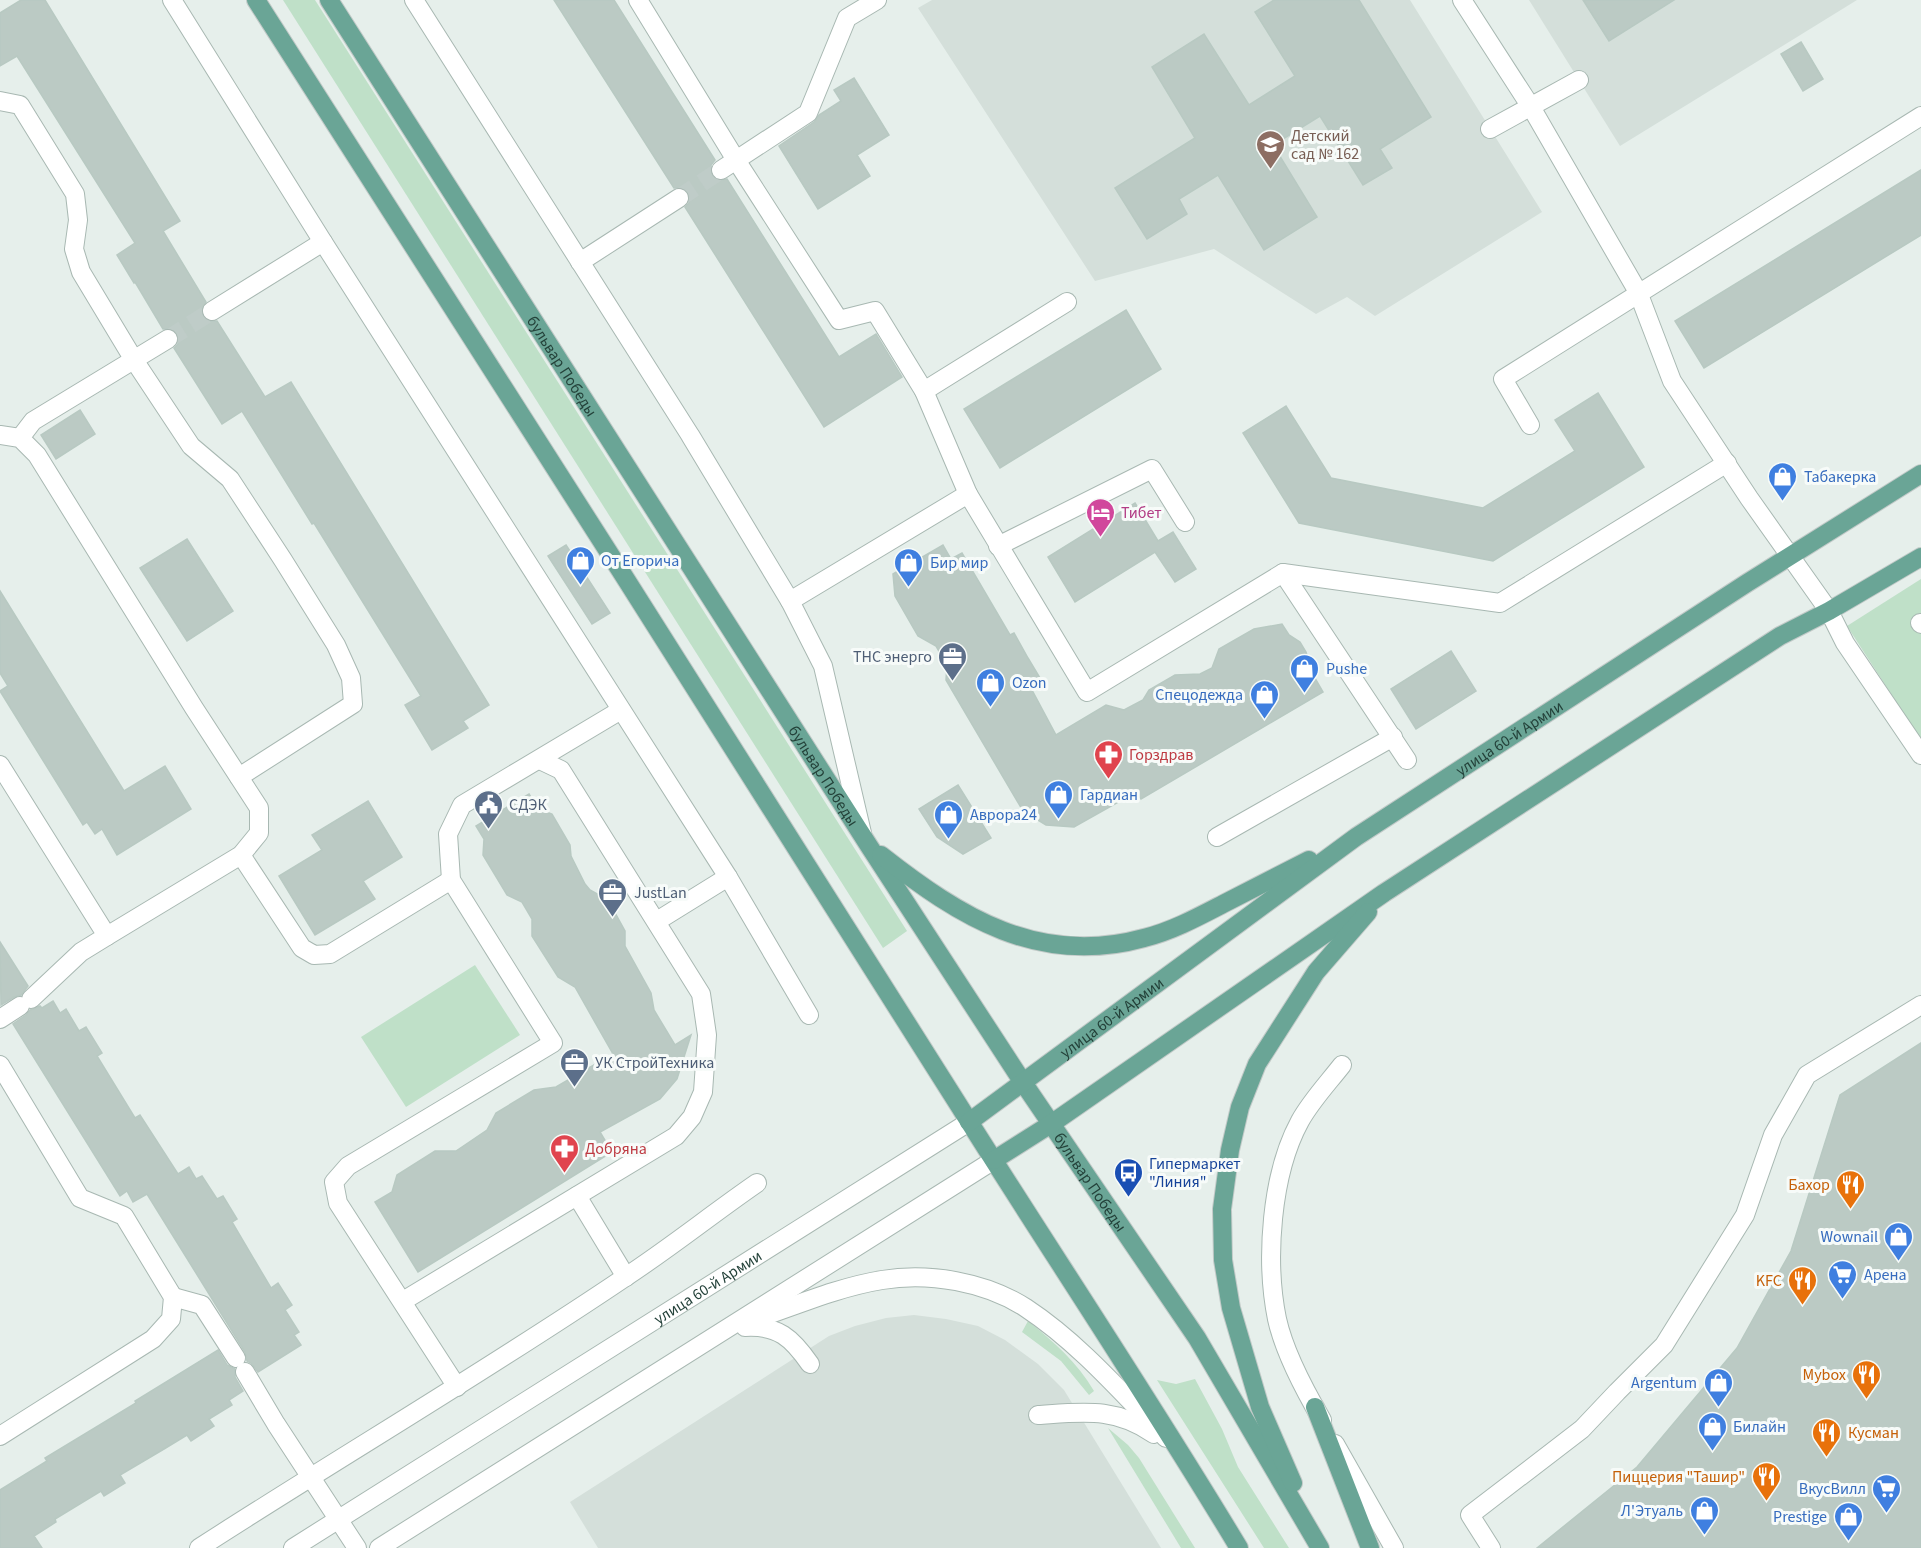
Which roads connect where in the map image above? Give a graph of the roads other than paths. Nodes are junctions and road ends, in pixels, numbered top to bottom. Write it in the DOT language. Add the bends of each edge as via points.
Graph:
graph roads {
  1 [pos="172,0"];
  2 [pos="256,0"];
  3 [pos="329,0"];
  4 [pos="414,0"];
  5 [pos="638,0"];
  6 [pos="877,0"];
  7 [pos="1462,0"];
  8 [pos="1579,80"];
  9 [pos="0,101"];
  10 [pos="1531,107"];
  11 [pos="1921,116"];
  12 [pos="1490,129"];
  13 [pos="729,165"];
  14 [pos="680,198"];
  15 [pos="323,242"];
  16 [pos="580,262"];
  17 [pos="1638,292"];
  18 [pos="1067,302"];
  19 [pos="212,311"];
  20 [pos="168,339"];
  21 [pos="134,360"];
  22 [pos="924,391"];
  23 [pos="1530,425"];
  24 [pos="0,435"];
  25 [pos="20,438"];
  26 [pos="1727,463"];
  27 [pos="1921,474"];
  28 [pos="968,494"];
  29 [pos="1185,522"];
  30 [pos="998,546"];
  31 [pos="1791,555"];
  32 [pos="1921,556"];
  33 [pos="1283,573"];
  34 [pos="790,601"];
  35 [pos="1829,611"];
  36 [pos="621,710"];
  37 [pos="1393,737"];
  38 [pos="1921,755"];
  39 [pos="540,760"];
  40 [pos="1407,760"];
  41 [pos="0,765"];
  42 [pos="239,777"];
  43 [pos="1217,837"];
  44 [pos="1356,837"];
  45 [pos="866,840"];
  46 [pos="242,855"];
  47 [pos="728,877"];
  48 [pos="450,880"];
  49 [pos="1384,893"];
  50 [pos="657,921"];
  51 [pos="107,936"];
  52 [pos="1921,1005"];
  53 [pos="809,1015"];
  54 [pos="0,1019"];
  55 [pos="0,1065"];
  56 [pos="1342,1065"];
  57 [pos="1022,1081"];
  58 [pos="969,1122"];
  59 [pos="1050,1124"];
  60 [pos="994,1160"];
  61 [pos="757,1183"];
  62 [pos="577,1196"];
  63 [pos="626,1277"];
  64 [pos="173,1297"];
  65 [pos="403,1301"];
  66 [pos="729,1329"];
  67 [pos="810,1364"];
  68 [pos="457,1387"];
  69 [pos="1315,1407"];
  70 [pos="1038,1415"];
  71 [pos="0,1436"];
  72 [pos="1183,1454"];
  73 [pos="310,1477"];
  74 [pos="338,1520"];
  75 [pos="198,1548"];
  76 [pos="293,1548"];
  77 [pos="357,1548"];
  78 [pos="379,1548"];
  79 [pos="1239,1548"];
  80 [pos="1320,1548"];
  81 [pos="1370,1548"];
  82 [pos="1394,1548"];
  83 [pos="1491,1548"];
  1 -- 15 [label="street"];
  2 -- 58 [label="main road"];
  3 -- 45 [label="main road, бульвар Победы"];
  4 -- 16 [label="street"];
  5 -- 13 [label="street"];
  6 -- 13 [label="street" via="847,18 808,113"];
  7 -- 10 [label="street"];
  8 -- 10 [label="street"];
  9 -- 21 [label="street" via="20,105 75,194 78,220 74,249 81,272"];
  10 -- 12 [label="street"];
  10 -- 17 [label="street"];
  11 -- 17 [label="street"];
  13 -- 22 [label="street" via="839,320 875,311"];
  14 -- 16 [label="street"];
  15 -- 19 [label="street"];
  15 -- 36 [label="street"];
  16 -- 34 [label="street"];
  17 -- 23 [label="street" via="1503,379"];
  17 -- 26 [label="street" via="1672,381"];
  18 -- 22 [label="street"];
  20 -- 21 [label="street"];
  21 -- 25 [label="street" via="33,421"];
  21 -- 42 [label="street" via="191,446 230,479 336,645 351,678 353,704"];
  22 -- 28 [label="street"];
  24 -- 25 [label="street"];
  25 -- 42 [label="street" via="37,455"];
  26 -- 31 [label="street"];
  26 -- 33 [label="street" via="1500,603"];
  27 -- 31 [label="main road, улица 60-й Армии"];
  28 -- 30 [label="street"];
  28 -- 34 [label="street"];
  29 -- 30 [label="street" via="1152,469"];
  30 -- 33 [label="street" via="1087,692"];
  31 -- 35 [label="street"];
  31 -- 44 [label="main road, улица 60-й Армии"];
  32 -- 35 [label="main road"];
  33 -- 37 [label="street"];
  34 -- 45 [label="street" via="823,666"];
  35 -- 38 [label="street" via="1845,643"];
  35 -- 49 [label="main road" via="1780,636"];
  36 -- 39 [label="street"];
  36 -- 47 [label="street"];
  37 -- 40 [label="street"];
  37 -- 43 [label="street"];
  39 -- 48 [label="street" via="462,805 448,834"];
  39 -- 50 [label="street" via="561,770"];
  41 -- 51 [label="street"];
  42 -- 46 [label="street" via="258,808 259,825 259,833"];
  44 -- 45 [label="main road" via="1188,922 1144,938 1079,946 1042,944 968,915 915,882"];
  44 -- 57 [label="main road, улица 60-й Армии"];
  45 -- 57 [label="main road, бульвар Победы"];
  46 -- 48 [label="street" via="302,948 314,955 330,954"];
  46 -- 51 [label="street"];
  47 -- 50 [label="street"];
  47 -- 53 [label="street"];
  48 -- 65 [label="street" via="554,1043 348,1167 334,1182 338,1203"];
  49 -- 59 [label="main road"];
  49 -- 80 [label="main road" via="1316,972 1257,1064 1240,1107 1222,1209 1223,1260 1246,1360 1260,1407"];
  50 -- 62 [label="street" via="701,994 707,1035 703,1092 692,1117 676,1136"];
  51 -- 54 [label="street" via="81,952"];
  52 -- 83 [label="street" via="1808,1075 1773,1135 1745,1215 1664,1345 1582,1429 1470,1515"];
  55 -- 64 [label="street" via="80,1198 124,1216"];
  56 -- 69 [label="street" via="1300,1121 1283,1166 1272,1215 1272,1270 1278,1319"];
  57 -- 58 [label="main road, улица 60-й Армии"];
  57 -- 59 [label="main road, бульвар Победы"];
  58 -- 60 [label="main road"];
  58 -- 74 [label="street, улица 60-й Армии"];
  59 -- 60 [label="main road"];
  59 -- 80 [label="main road, бульвар Победы" via="1197,1338"];
  60 -- 66 [label="street"];
  60 -- 72 [label="main road"];
  61 -- 63 [label="street"];
  62 -- 63 [label="street"];
  62 -- 65 [label="street"];
  63 -- 68 [label="street"];
  64 -- 71 [label="street" via="171,1319 153,1340"];
  64 -- 73 [label="street" via="202,1305"];
  65 -- 68 [label="street"];
  66 -- 67 [label="street" via="759,1326 781,1332"];
  66 -- 72 [label="street" via="883,1280 918,1277 969,1285 1025,1307 1076,1347"];
  66 -- 78 [label="street"];
  68 -- 73 [label="street"];
  69 -- 81 [label="main road"];
  69 -- 82 [label="street"];
  70 -- 72 [label="street" via="1090,1411 1112,1414 1143,1426"];
  72 -- 79 [label="main road"];
  73 -- 74 [label="street"];
  73 -- 75 [label="street"];
  74 -- 76 [label="street, улица 60-й Армии"];
  74 -- 77 [label="street"];
}
